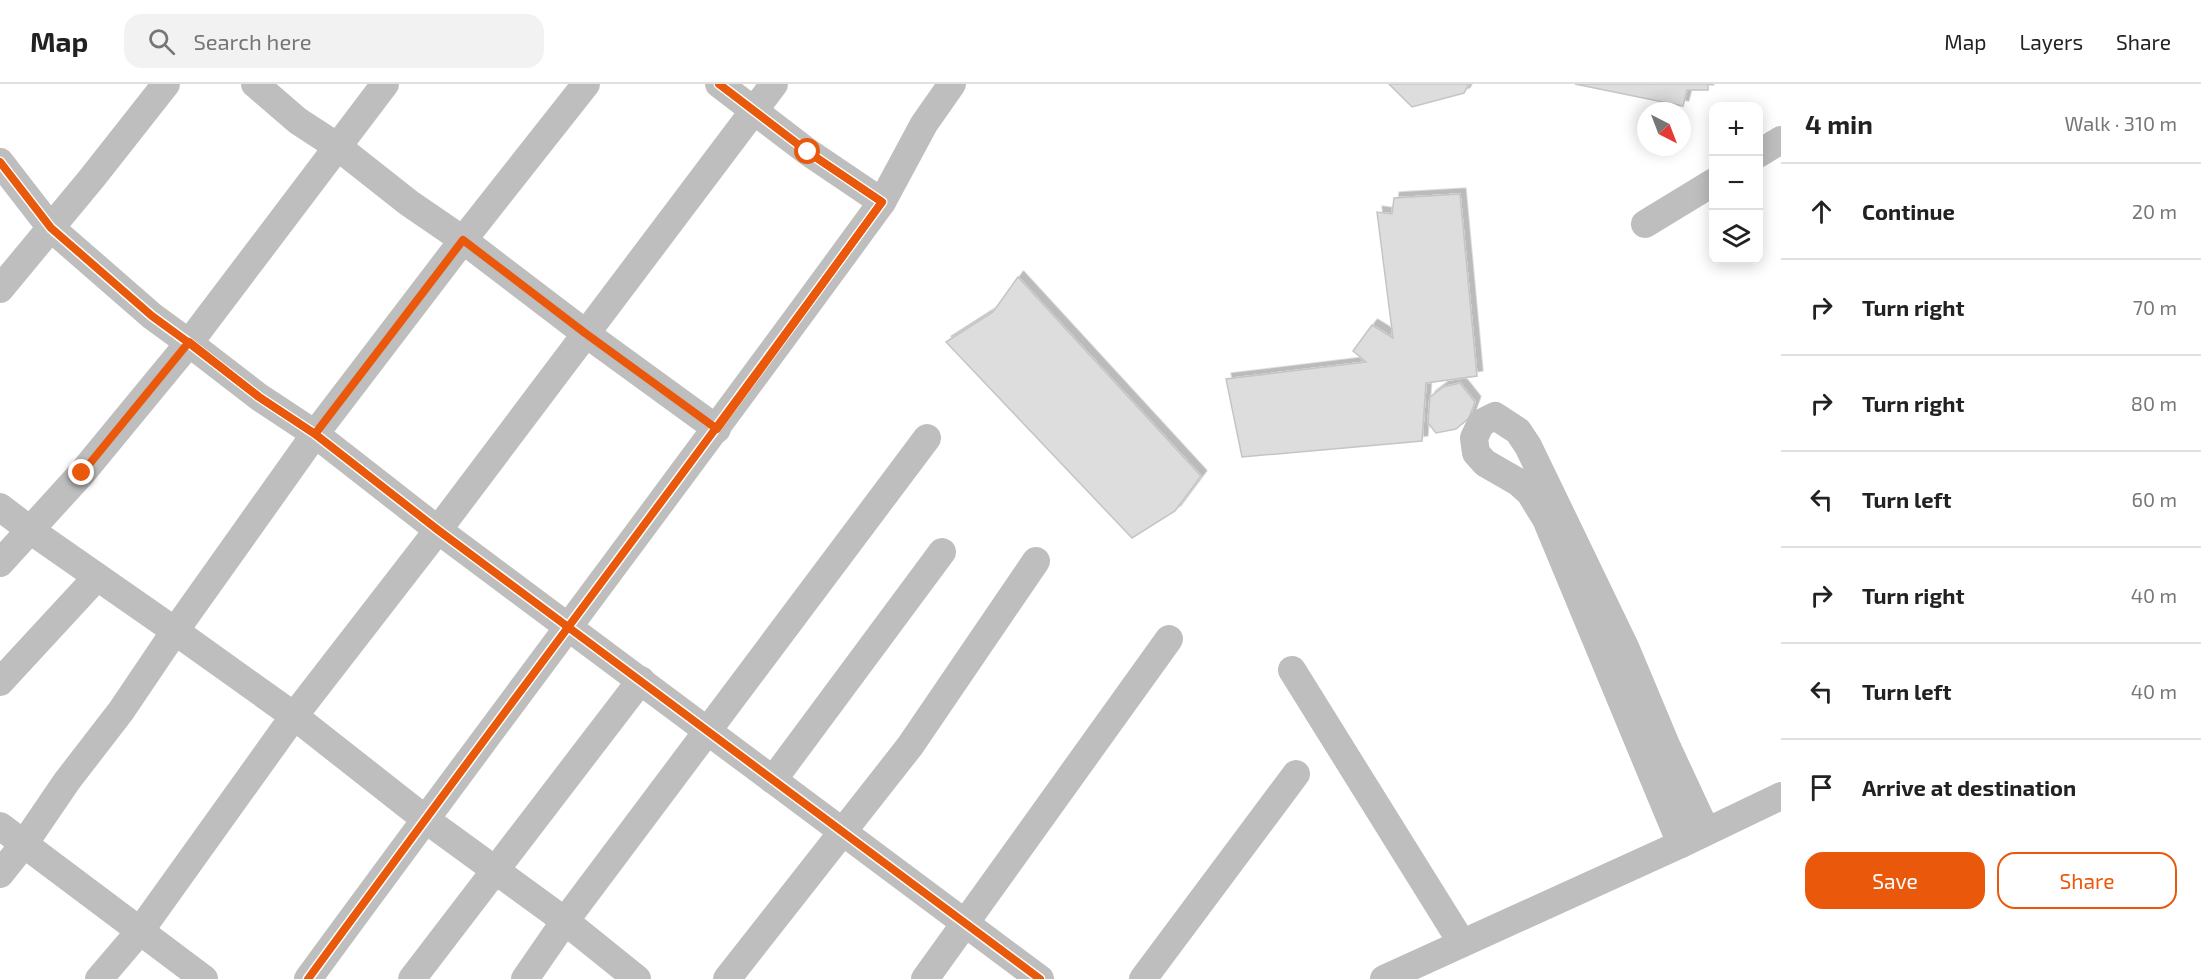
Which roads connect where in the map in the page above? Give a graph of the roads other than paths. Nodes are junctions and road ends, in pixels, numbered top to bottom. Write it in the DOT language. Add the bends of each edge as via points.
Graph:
graph roads {
  1 [pos="166,84"];
  2 [pos="385,84"];
  3 [pos="586,84"];
  4 [pos="719,84"];
  5 [pos="774,84"];
  6 [pos="952,84"];
  7 [pos="263,87"];
  8 [pos="754,111"];
  9 [pos="1781,140"];
  10 [pos="338,147"];
  11 [pos="1763,151"];
  12 [pos="0,162"];
  13 [pos="1709,184"];
  14 [pos="882,202"];
  15 [pos="1645,224"];
  16 [pos="51,228"];
  17 [pos="463,240"];
  18 [pos="0,289"];
  19 [pos="585,333"];
  20 [pos="189,342"];
  21 [pos="717,429"];
  22 [pos="315,434"];
  23 [pos="927,438"];
  24 [pos="0,507"];
  25 [pos="30,530"];
  26 [pos="438,530"];
  27 [pos="942,552"];
  28 [pos="1036,561"];
  29 [pos="0,563"];
  30 [pos="97,578"];
  31 [pos="567,627"];
  32 [pos="175,631"];
  33 [pos="1169,639"];
  34 [pos="1292,670"];
  35 [pos="641,680"];
  36 [pos="0,682"];
  37 [pos="294,716"];
  38 [pos="708,730"];
  39 [pos="1296,774"];
  40 [pos="773,780"];
  41 [pos="1781,796"];
  42 [pos="425,819"];
  43 [pos="0,826"];
  44 [pos="844,831"];
  45 [pos="1706,831"];
  46 [pos="24,844"];
  47 [pos="1681,844"];
  48 [pos="494,870"];
  49 [pos="0,874"];
  50 [pos="565,921"];
  51 [pos="965,922"];
  52 [pos="140,931"];
  53 [pos="1462,943"];
  54 [pos="99,979"];
  55 [pos="204,979"];
  56 [pos="308,979"];
  57 [pos="412,979"];
  58 [pos="525,979"];
  59 [pos="637,979"];
  60 [pos="727,979"];
  61 [pos="925,979"];
  62 [pos="1040,979"];
  63 [pos="1143,979"];
  64 [pos="1384,979"];
  1 -- 16 [label="street"];
  2 -- 10 [label="street"];
  3 -- 17 [label="street"];
  4 -- 8 [label="street"];
  5 -- 8 [label="street"];
  6 -- 14 [label="street" via="924,124"];
  7 -- 10 [label="street" via="298,121"];
  8 -- 14 [label="street"];
  8 -- 19 [label="street"];
  9 -- 11 [label="street"];
  10 -- 17 [label="street"];
  10 -- 20 [label="street"];
  12 -- 16 [label="street"];
  13 -- 15 [label="street"];
  14 -- 21 [label="street"];
  16 -- 18 [label="street"];
  16 -- 20 [label="street" via="152,316"];
  17 -- 19 [label="street"];
  17 -- 22 [label="street"];
  19 -- 21 [label="street"];
  19 -- 26 [label="street"];
  20 -- 22 [label="street" via="259,397"];
  20 -- 25 [label="street"];
  21 -- 31 [label="street"];
  22 -- 26 [label="street"];
  22 -- 32 [label="street"];
  23 -- 38 [label="street"];
  24 -- 25 [label="street"];
  25 -- 29 [label="street"];
  25 -- 30 [label="street"];
  26 -- 31 [label="street"];
  26 -- 37 [label="street"];
  27 -- 40 [label="street"];
  28 -- 44 [label="street" via="909,746"];
  30 -- 32 [label="street"];
  30 -- 36 [label="street"];
  31 -- 35 [label="street"];
  31 -- 42 [label="street"];
  32 -- 37 [label="street"];
  32 -- 46 [label="street" via="122,711"];
  33 -- 51 [label="street"];
  34 -- 53 [label="street"];
  35 -- 38 [label="street"];
  35 -- 48 [label="street"];
  37 -- 42 [label="street"];
  37 -- 52 [label="street"];
  38 -- 40 [label="street"];
  38 -- 50 [label="street"];
  39 -- 63 [label="street"];
  40 -- 44 [label="street"];
  41 -- 45 [label="street"];
  42 -- 48 [label="street"];
  42 -- 56 [label="street"];
  43 -- 46 [label="street"];
  44 -- 51 [label="street"];
  44 -- 60 [label="street"];
  45 -- 47 [label="street"];
  45 -- 47 [label="street" via="1528,446 1518,431 1495,416 1481,423 1474,438 1476,453 1530,493 1546,519"];
  46 -- 49 [label="street"];
  46 -- 52 [label="street"];
  47 -- 53 [label="street"];
  48 -- 50 [label="street"];
  48 -- 57 [label="street"];
  50 -- 58 [label="street"];
  50 -- 59 [label="street"];
  51 -- 61 [label="street"];
  51 -- 62 [label="street"];
  52 -- 54 [label="street"];
  52 -- 55 [label="street"];
  53 -- 64 [label="street"];
}
